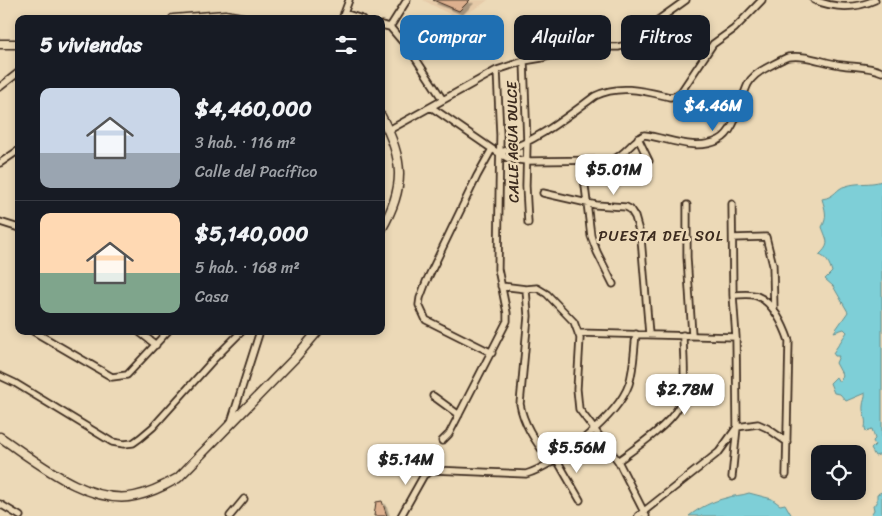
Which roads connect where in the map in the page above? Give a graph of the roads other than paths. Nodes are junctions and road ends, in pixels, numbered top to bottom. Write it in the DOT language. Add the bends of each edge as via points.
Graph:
graph roads {
  1 [pos="349,0"];
  2 [pos="407,0"];
  3 [pos="686,0"];
  4 [pos="762,0"];
  5 [pos="814,0"];
  6 [pos="875,0"];
  7 [pos="343,15"];
  8 [pos="385,26"];
  9 [pos="390,27"];
  10 [pos="400,39"];
  11 [pos="0,44"];
  12 [pos="15,44"];
  13 [pos="417,60"];
  14 [pos="524,61"];
  15 [pos="497,70"];
  16 [pos="882,72"];
  17 [pos="15,75"];
  18 [pos="0,87"];
  19 [pos="443,100"];
  20 [pos="431,107"];
  21 [pos="385,123"];
  22 [pos="389,130"];
  23 [pos="638,138"];
  24 [pos="527,143"];
  25 [pos="492,149"];
  26 [pos="15,153"];
  27 [pos="499,153"];
  28 [pos="526,161"];
  29 [pos="582,161"];
  30 [pos="649,161"];
  31 [pos="0,163"];
  32 [pos="543,193"];
  33 [pos="588,204"];
  34 [pos="732,204"];
  35 [pos="687,205"];
  36 [pos="0,222"];
  37 [pos="385,223"];
  38 [pos="528,223"];
  39 [pos="15,227"];
  40 [pos="733,238"];
  41 [pos="613,284"];
  42 [pos="501,286"];
  43 [pos="526,289"];
  44 [pos="733,295"];
  45 [pos="774,311"];
  46 [pos="578,333"];
  47 [pos="636,334"];
  48 [pos="649,334"];
  49 [pos="40,335"];
  50 [pos="143,335"];
  51 [pos="165,335"];
  52 [pos="238,335"];
  53 [pos="259,335"];
  54 [pos="314,335"];
  55 [pos="683,335"];
  56 [pos="692,335"];
  57 [pos="736,337"];
  58 [pos="156,345"];
  59 [pos="492,352"];
  60 [pos="0,376"];
  61 [pos="433,396"];
  62 [pos="459,414"];
  63 [pos="230,424"];
  64 [pos="737,427"];
  65 [pos="594,430"];
  66 [pos="0,437"];
  67 [pos="442,441"];
  68 [pos="787,442"];
  69 [pos="557,460"];
  70 [pos="618,461"];
  71 [pos="550,463"];
  72 [pos="786,475"];
  73 [pos="732,478"];
  74 [pos="244,499"];
  75 [pos="580,500"];
  76 [pos="0,504"];
  77 [pos="645,514"];
  78 [pos="20,516"];
  79 [pos="230,516"];
  80 [pos="402,516"];
  81 [pos="638,516"];
  1 -- 7 [label="street"];
  2 -- 9 [label="street"];
  3 -- 14 [label="street" via="631,44 585,47"];
  4 -- 24 [label="street" via="734,29 713,44 675,96 625,89 605,91"];
  5 -- 6 [label="street" via="846,7 862,6"];
  8 -- 9 [label="street"];
  9 -- 10 [label="street"];
  11 -- 12 [label="street"];
  13 -- 19 [label="street"];
  14 -- 15 [label="street"];
  14 -- 24 [label="street, CALLE AGUA DULCE"];
  15 -- 19 [label="street"];
  15 -- 27 [label="street"];
  16 -- 23 [label="street" via="811,58 788,58 758,71 748,82 731,129 719,140 709,144 688,144 644,135"];
  17 -- 18 [label="street"];
  19 -- 20 [label="street"];
  20 -- 22 [label="street"];
  20 -- 25 [label="street"];
  21 -- 22 [label="street"];
  22 -- 37 [label="street" via="398,155 398,192"];
  23 -- 29 [label="street" via="617,158"];
  23 -- 30 [label="street"];
  24 -- 27 [label="street"];
  24 -- 28 [label="street, CALLE AGUA DULCE"];
  25 -- 27 [label="street"];
  25 -- 59 [label="street" via="419,305 426,320"];
  26 -- 31 [label="street"];
  27 -- 28 [label="street" via="509,159"];
  27 -- 42 [label="street" via="498,269"];
  28 -- 29 [label="street"];
  28 -- 38 [label="street, CALLE AGUA DULCE"];
  29 -- 33 [label="street"];
  32 -- 33 [label="street"];
  33 -- 41 [label="street" via="596,252"];
  33 -- 48 [label="street" via="626,207 635,217 641,238"];
  34 -- 40 [label="street"];
  35 -- 56 [label="street"];
  36 -- 39 [label="street"];
  40 -- 44 [label="street"];
  40 -- 45 [label="street" via="766,236 773,265"];
  42 -- 43 [label="street"];
  42 -- 59 [label="street" via="507,321"];
  43 -- 46 [label="street" via="537,288 547,294 574,322"];
  43 -- 71 [label="street" via="528,316 520,404 527,428"];
  44 -- 45 [label="street" via="757,296"];
  44 -- 57 [label="street"];
  45 -- 68 [label="street" via="789,341"];
  46 -- 47 [label="street"];
  46 -- 65 [label="street" via="579,409"];
  47 -- 48 [label="street"];
  47 -- 65 [label="street" via="630,382 625,394"];
  48 -- 55 [label="street"];
  49 -- 58 [label="street" via="112,377 127,374"];
  50 -- 58 [label="street"];
  51 -- 58 [label="street"];
  52 -- 60 [label="street" via="153,427 133,443 112,442"];
  53 -- 63 [label="street"];
  54 -- 63 [label="street"];
  55 -- 56 [label="street"];
  55 -- 70 [label="street" via="683,387 678,408 644,442"];
  56 -- 57 [label="street"];
  57 -- 64 [label="street"];
  59 -- 62 [label="street"];
  61 -- 62 [label="street"];
  62 -- 67 [label="street" via="450,434"];
  63 -- 66 [label="street" via="178,478 134,497 97,495 71,484"];
  64 -- 68 [label="street" via="758,424"];
  64 -- 73 [label="street"];
  64 -- 77 [label="street" via="718,452"];
  65 -- 69 [label="street"];
  65 -- 70 [label="street"];
  68 -- 72 [label="street"];
  69 -- 71 [label="street"];
  69 -- 75 [label="street"];
  70 -- 77 [label="street"];
  71 -- 80 [label="street" via="526,474 433,470 424,475"];
  74 -- 79 [label="street"];
  76 -- 78 [label="street"];
  77 -- 81 [label="street"];
}
